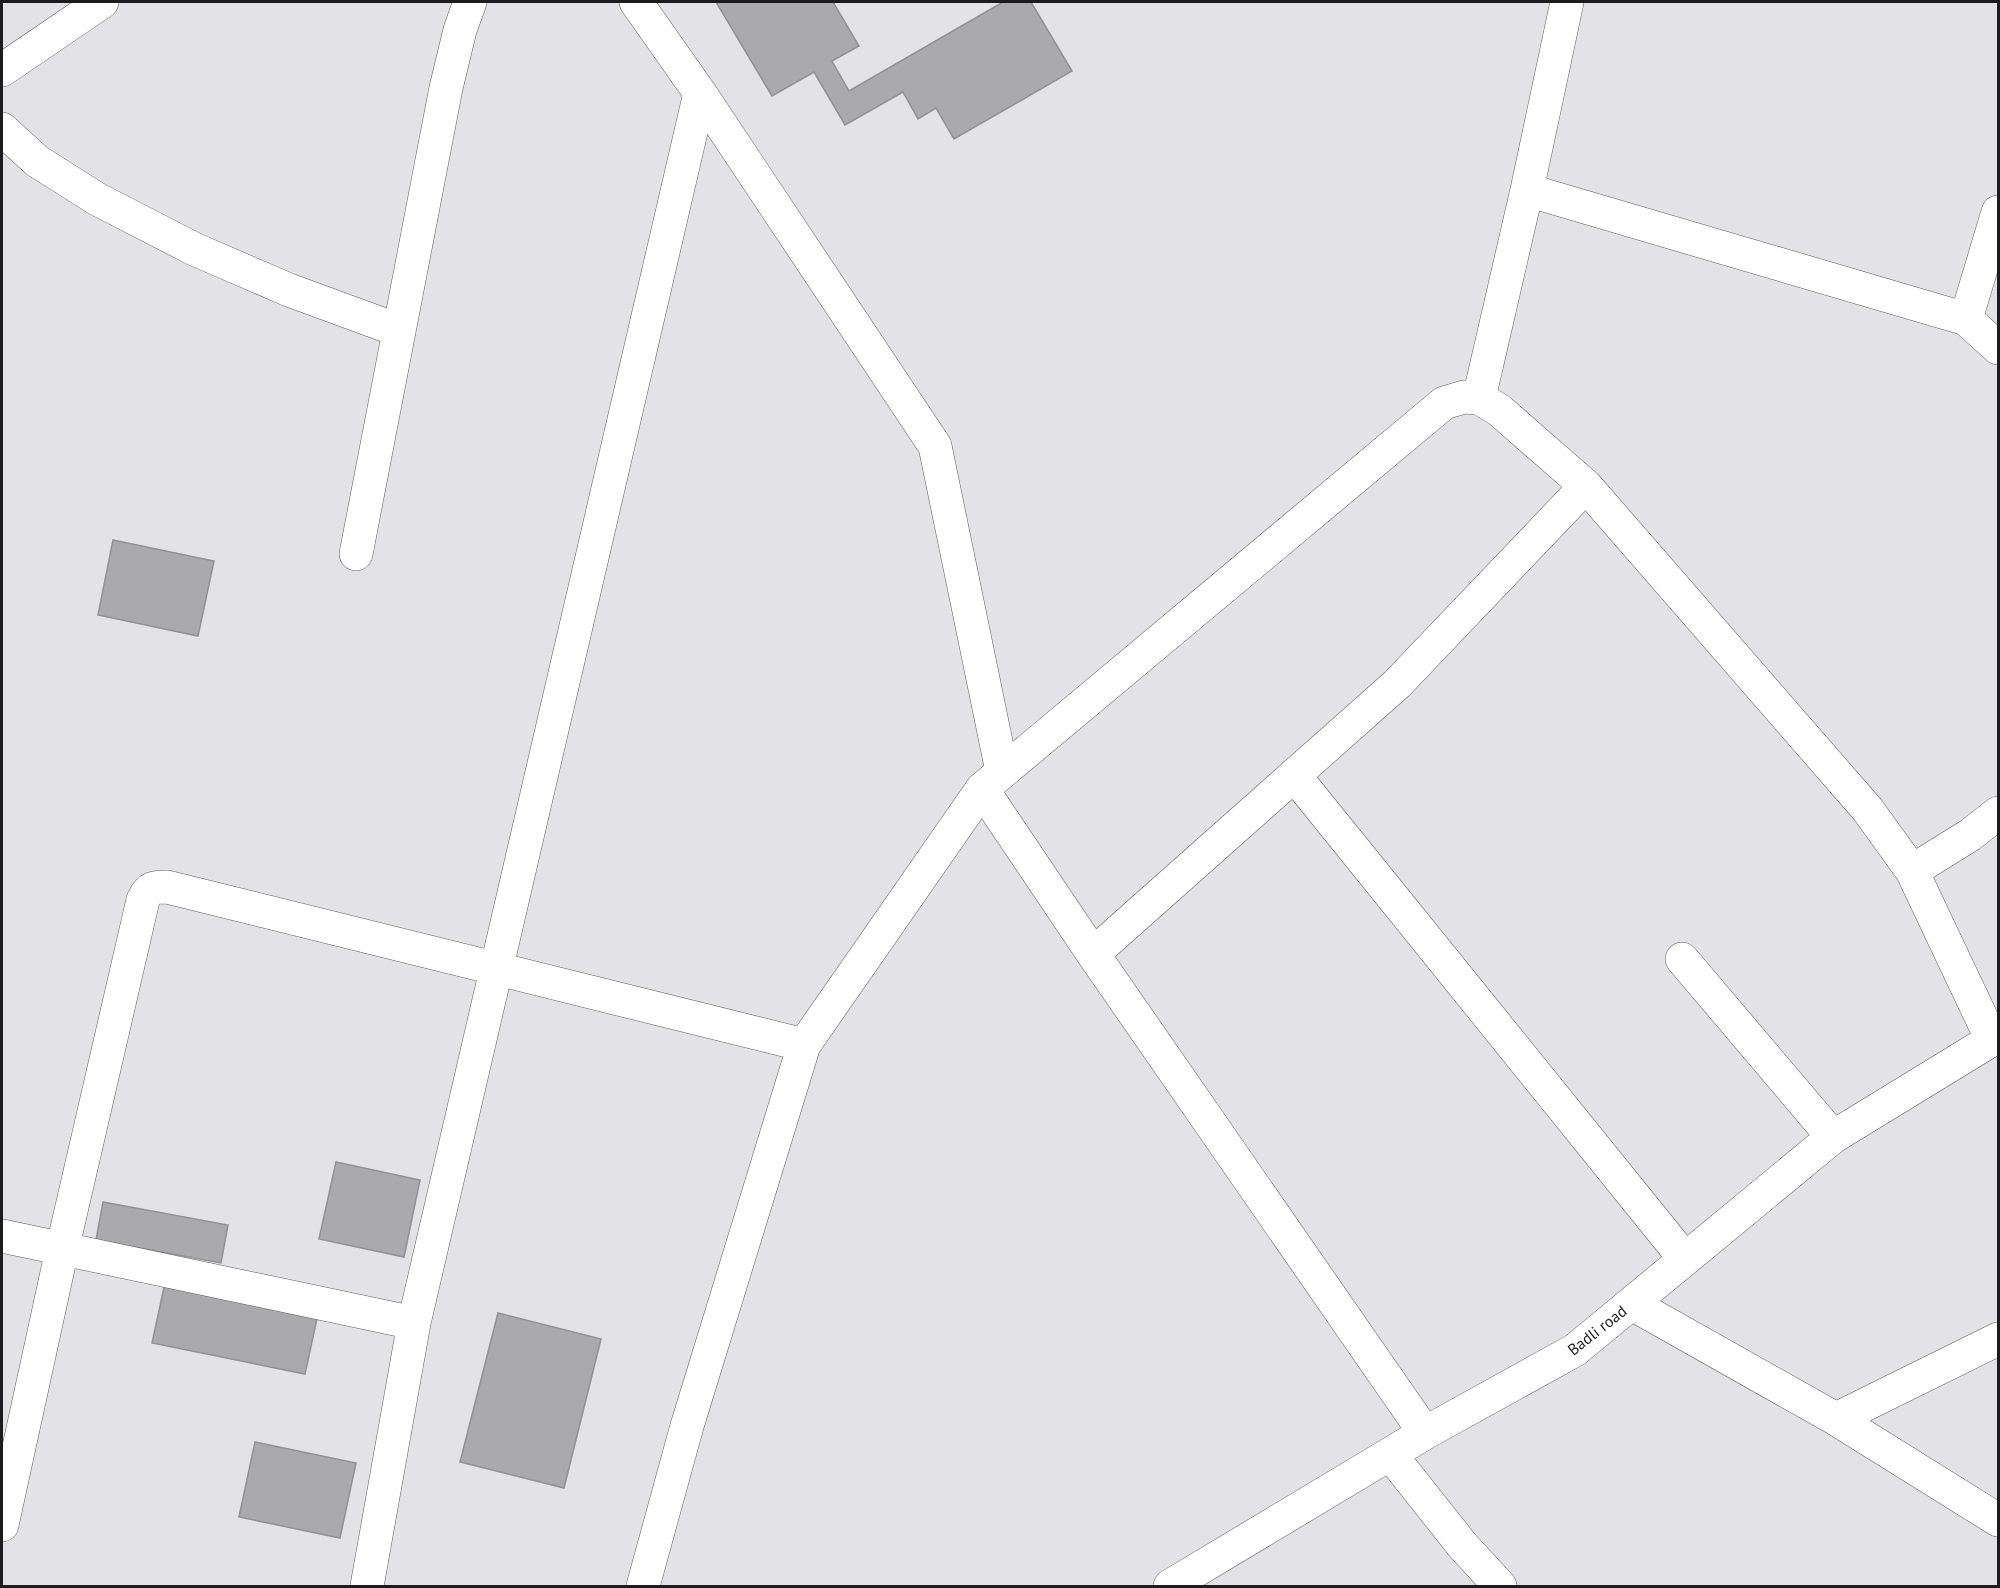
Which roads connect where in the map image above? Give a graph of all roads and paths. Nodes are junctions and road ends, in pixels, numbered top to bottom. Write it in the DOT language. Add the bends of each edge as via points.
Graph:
graph roads {
  1 [pos="102,2"];
  2 [pos="470,2"];
  3 [pos="636,2"];
  4 [pos="1567,2"];
  5 [pos="2,70"];
  6 [pos="700,93"];
  7 [pos="2,129"];
  8 [pos="1527,190"];
  9 [pos="1998,212"];
  10 [pos="1966,319"];
  11 [pos="398,330"];
  12 [pos="1998,348"];
  13 [pos="1479,398"];
  14 [pos="1586,486"];
  15 [pos="356,554"];
  16 [pos="1294,776"];
  17 [pos="992,780"];
  18 [pos="1998,813"];
  19 [pos="1912,871"];
  20 [pos="1093,954"];
  21 [pos="1682,959"];
  22 [pos="496,969"];
  23 [pos="1995,1038"];
  24 [pos="804,1045"];
  25 [pos="1833,1137"];
  26 [pos="2,1236"];
  27 [pos="62,1250"];
  28 [pos="1685,1259"];
  29 [pos="1632,1304"];
  30 [pos="414,1323"];
  31 [pos="1998,1339"];
  32 [pos="1836,1419"];
  33 [pos="1425,1433"];
  34 [pos="1390,1454"];
  35 [pos="3,1511"];
  36 [pos="1998,1520"];
  37 [pos="367,1587"];
  38 [pos="643,1587"];
  39 [pos="1170,1587"];
  40 [pos="1500,1587"];
  1 -- 5 [label="street"];
  2 -- 11 [label="street" via="446,88"];
  3 -- 6 [label="street"];
  4 -- 8 [label="street"];
  6 -- 17 [label="street" via="935,446"];
  6 -- 22 [label="street"];
  7 -- 11 [label="street" via="37,160 97,199 194,249 289,290"];
  8 -- 10 [label="street"];
  8 -- 13 [label="street"];
  9 -- 10 [label="street"];
  10 -- 12 [label="street"];
  11 -- 15 [label="street"];
  13 -- 14 [label="street" via="1499,410"];
  13 -- 17 [label="street" via="1464,397 1444,403"];
  14 -- 16 [label="street" via="1397,684"];
  14 -- 19 [label="street" via="1868,810"];
  16 -- 20 [label="street"];
  16 -- 28 [label="street"];
  17 -- 20 [label="street"];
  17 -- 24 [label="street"];
  18 -- 19 [label="street"];
  19 -- 23 [label="street"];
  20 -- 33 [label="street"];
  21 -- 25 [label="street"];
  22 -- 24 [label="street"];
  22 -- 27 [label="street" via="167,887 147,892"];
  22 -- 30 [label="street"];
  23 -- 25 [label="street, Badli road"];
  24 -- 38 [label="street" via="687,1426"];
  25 -- 28 [label="street, Badli road"];
  26 -- 27 [label="street"];
  27 -- 30 [label="street"];
  27 -- 35 [label="street"];
  28 -- 29 [label="street, Badli road"];
  29 -- 32 [label="street"];
  29 -- 33 [label="street, Badli road" via="1575,1350"];
  30 -- 37 [label="street"];
  31 -- 32 [label="street"];
  32 -- 36 [label="street"];
  33 -- 34 [label="street, Badli road"];
  34 -- 39 [label="street, Badli road"];
  34 -- 40 [label="street"];
}
